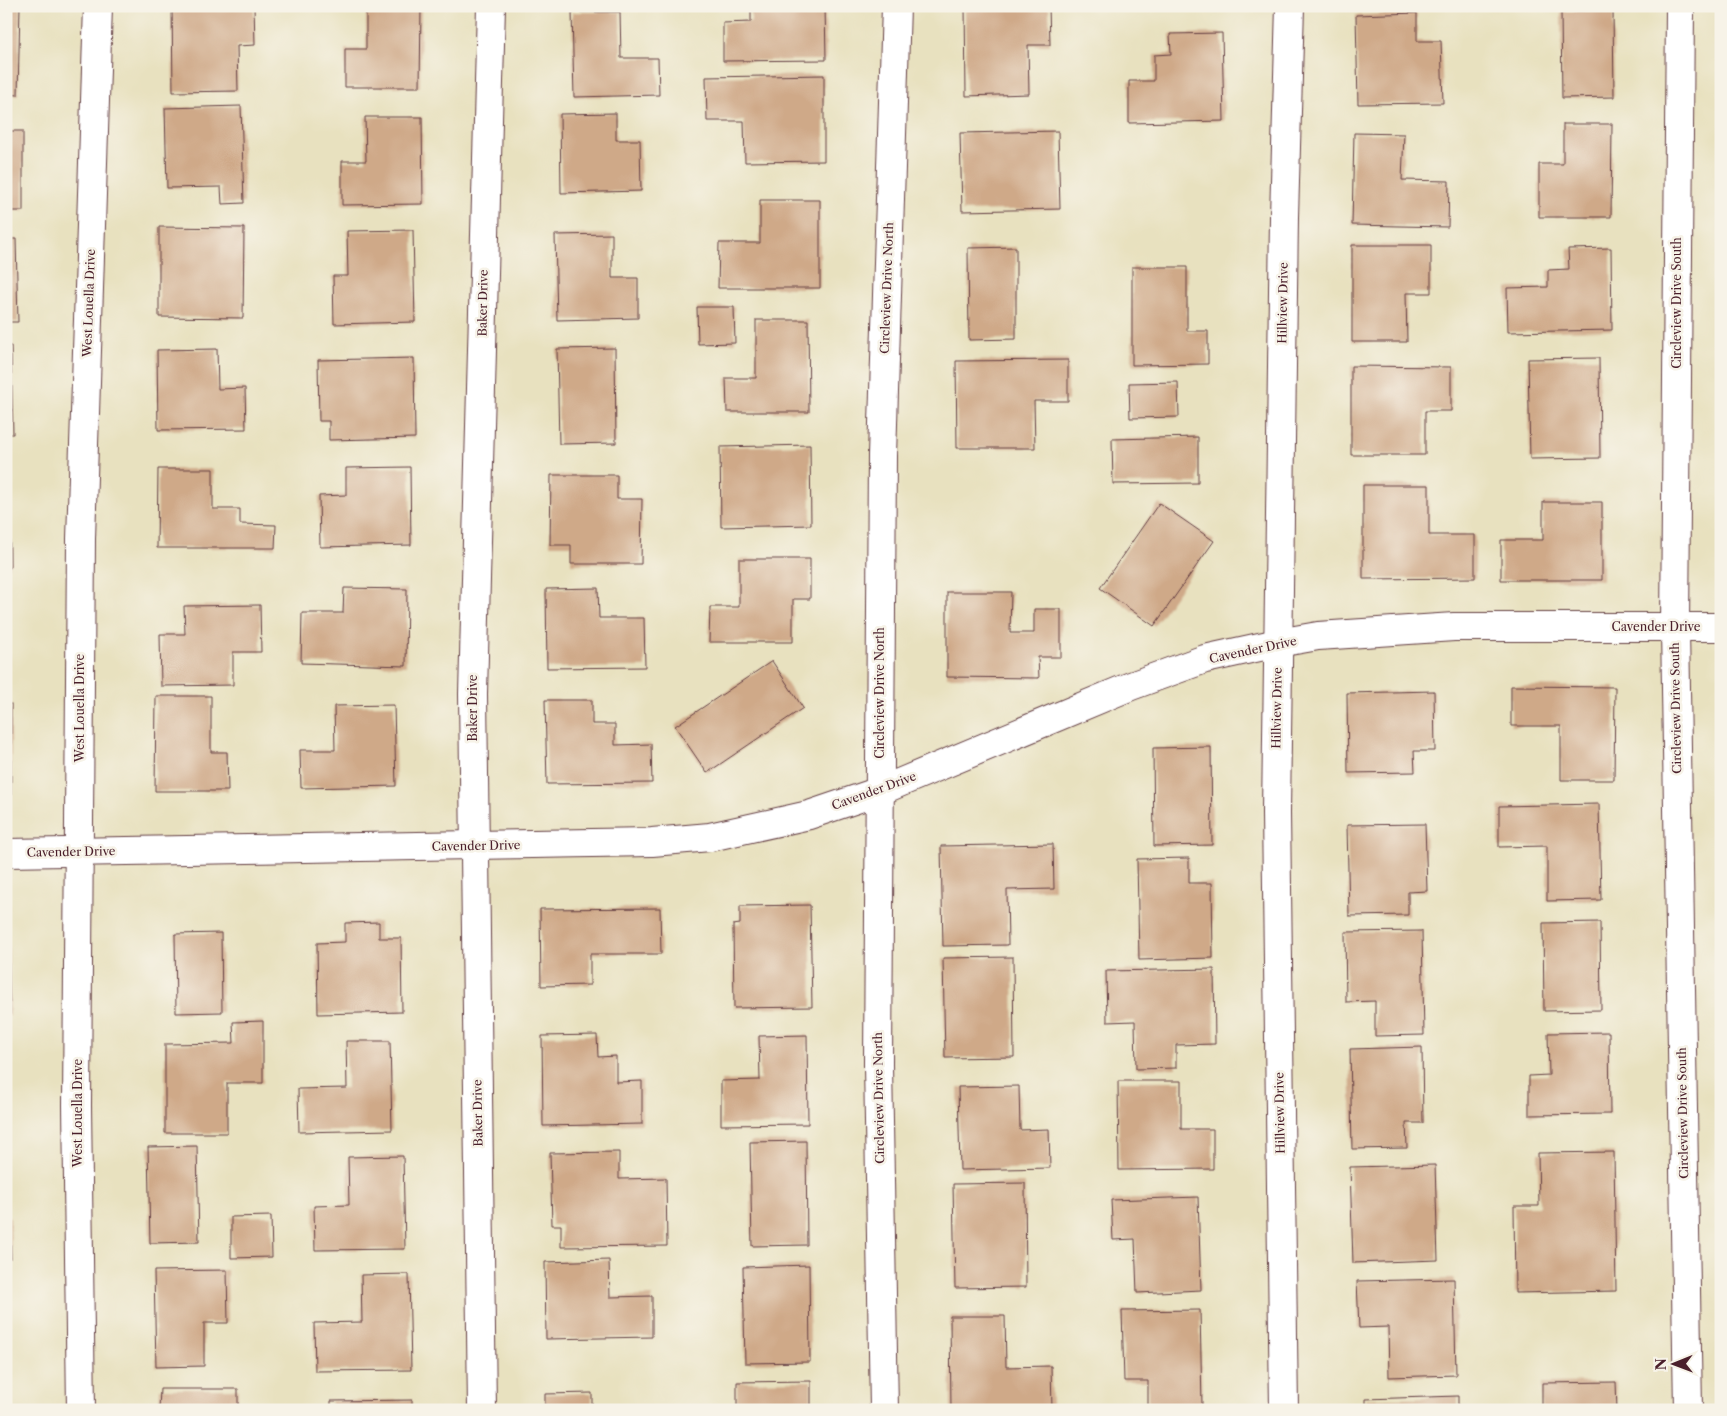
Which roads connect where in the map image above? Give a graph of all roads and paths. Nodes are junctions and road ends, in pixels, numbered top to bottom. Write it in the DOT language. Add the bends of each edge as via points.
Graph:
graph roads {
  1 [pos="98,6"];
  2 [pos="491,6"];
  3 [pos="896,6"];
  4 [pos="1290,6"];
  5 [pos="1680,6"];
  6 [pos="1721,627"];
  7 [pos="1675,628"];
  8 [pos="1278,643"];
  9 [pos="880,791"];
  10 [pos="475,846"];
  11 [pos="78,852"];
  12 [pos="6,853"];
  13 [pos="81,1410"];
  14 [pos="482,1410"];
  15 [pos="884,1410"];
  16 [pos="1284,1410"];
  17 [pos="1688,1410"];
  1 -- 11 [label="street, West Louella Drive" via="81,539"];
  2 -- 10 [label="street, Baker Drive" via="473,694"];
  3 -- 9 [label="street, Circleview Drive North" via="882,456"];
  4 -- 8 [label="street, Hillview Drive"];
  5 -- 7 [label="street, Circleview Drive South"];
  6 -- 7 [label="street, Cavender Drive"];
  7 -- 8 [label="street, Cavender Drive" via="1454,627 1318,636"];
  7 -- 17 [label="street, Circleview Drive South"];
  8 -- 9 [label="street, Cavender Drive" via="1205,659 1131,686"];
  8 -- 16 [label="street, Hillview Drive" via="1276,814"];
  9 -- 10 [label="street, Cavender Drive" via="809,815 710,837 652,842"];
  9 -- 15 [label="street, Circleview Drive North" via="878,1064"];
  10 -- 11 [label="street, Cavender Drive"];
  10 -- 14 [label="street, Baker Drive"];
  11 -- 12 [label="street, Cavender Drive"];
  11 -- 13 [label="street, West Louella Drive"];
}
